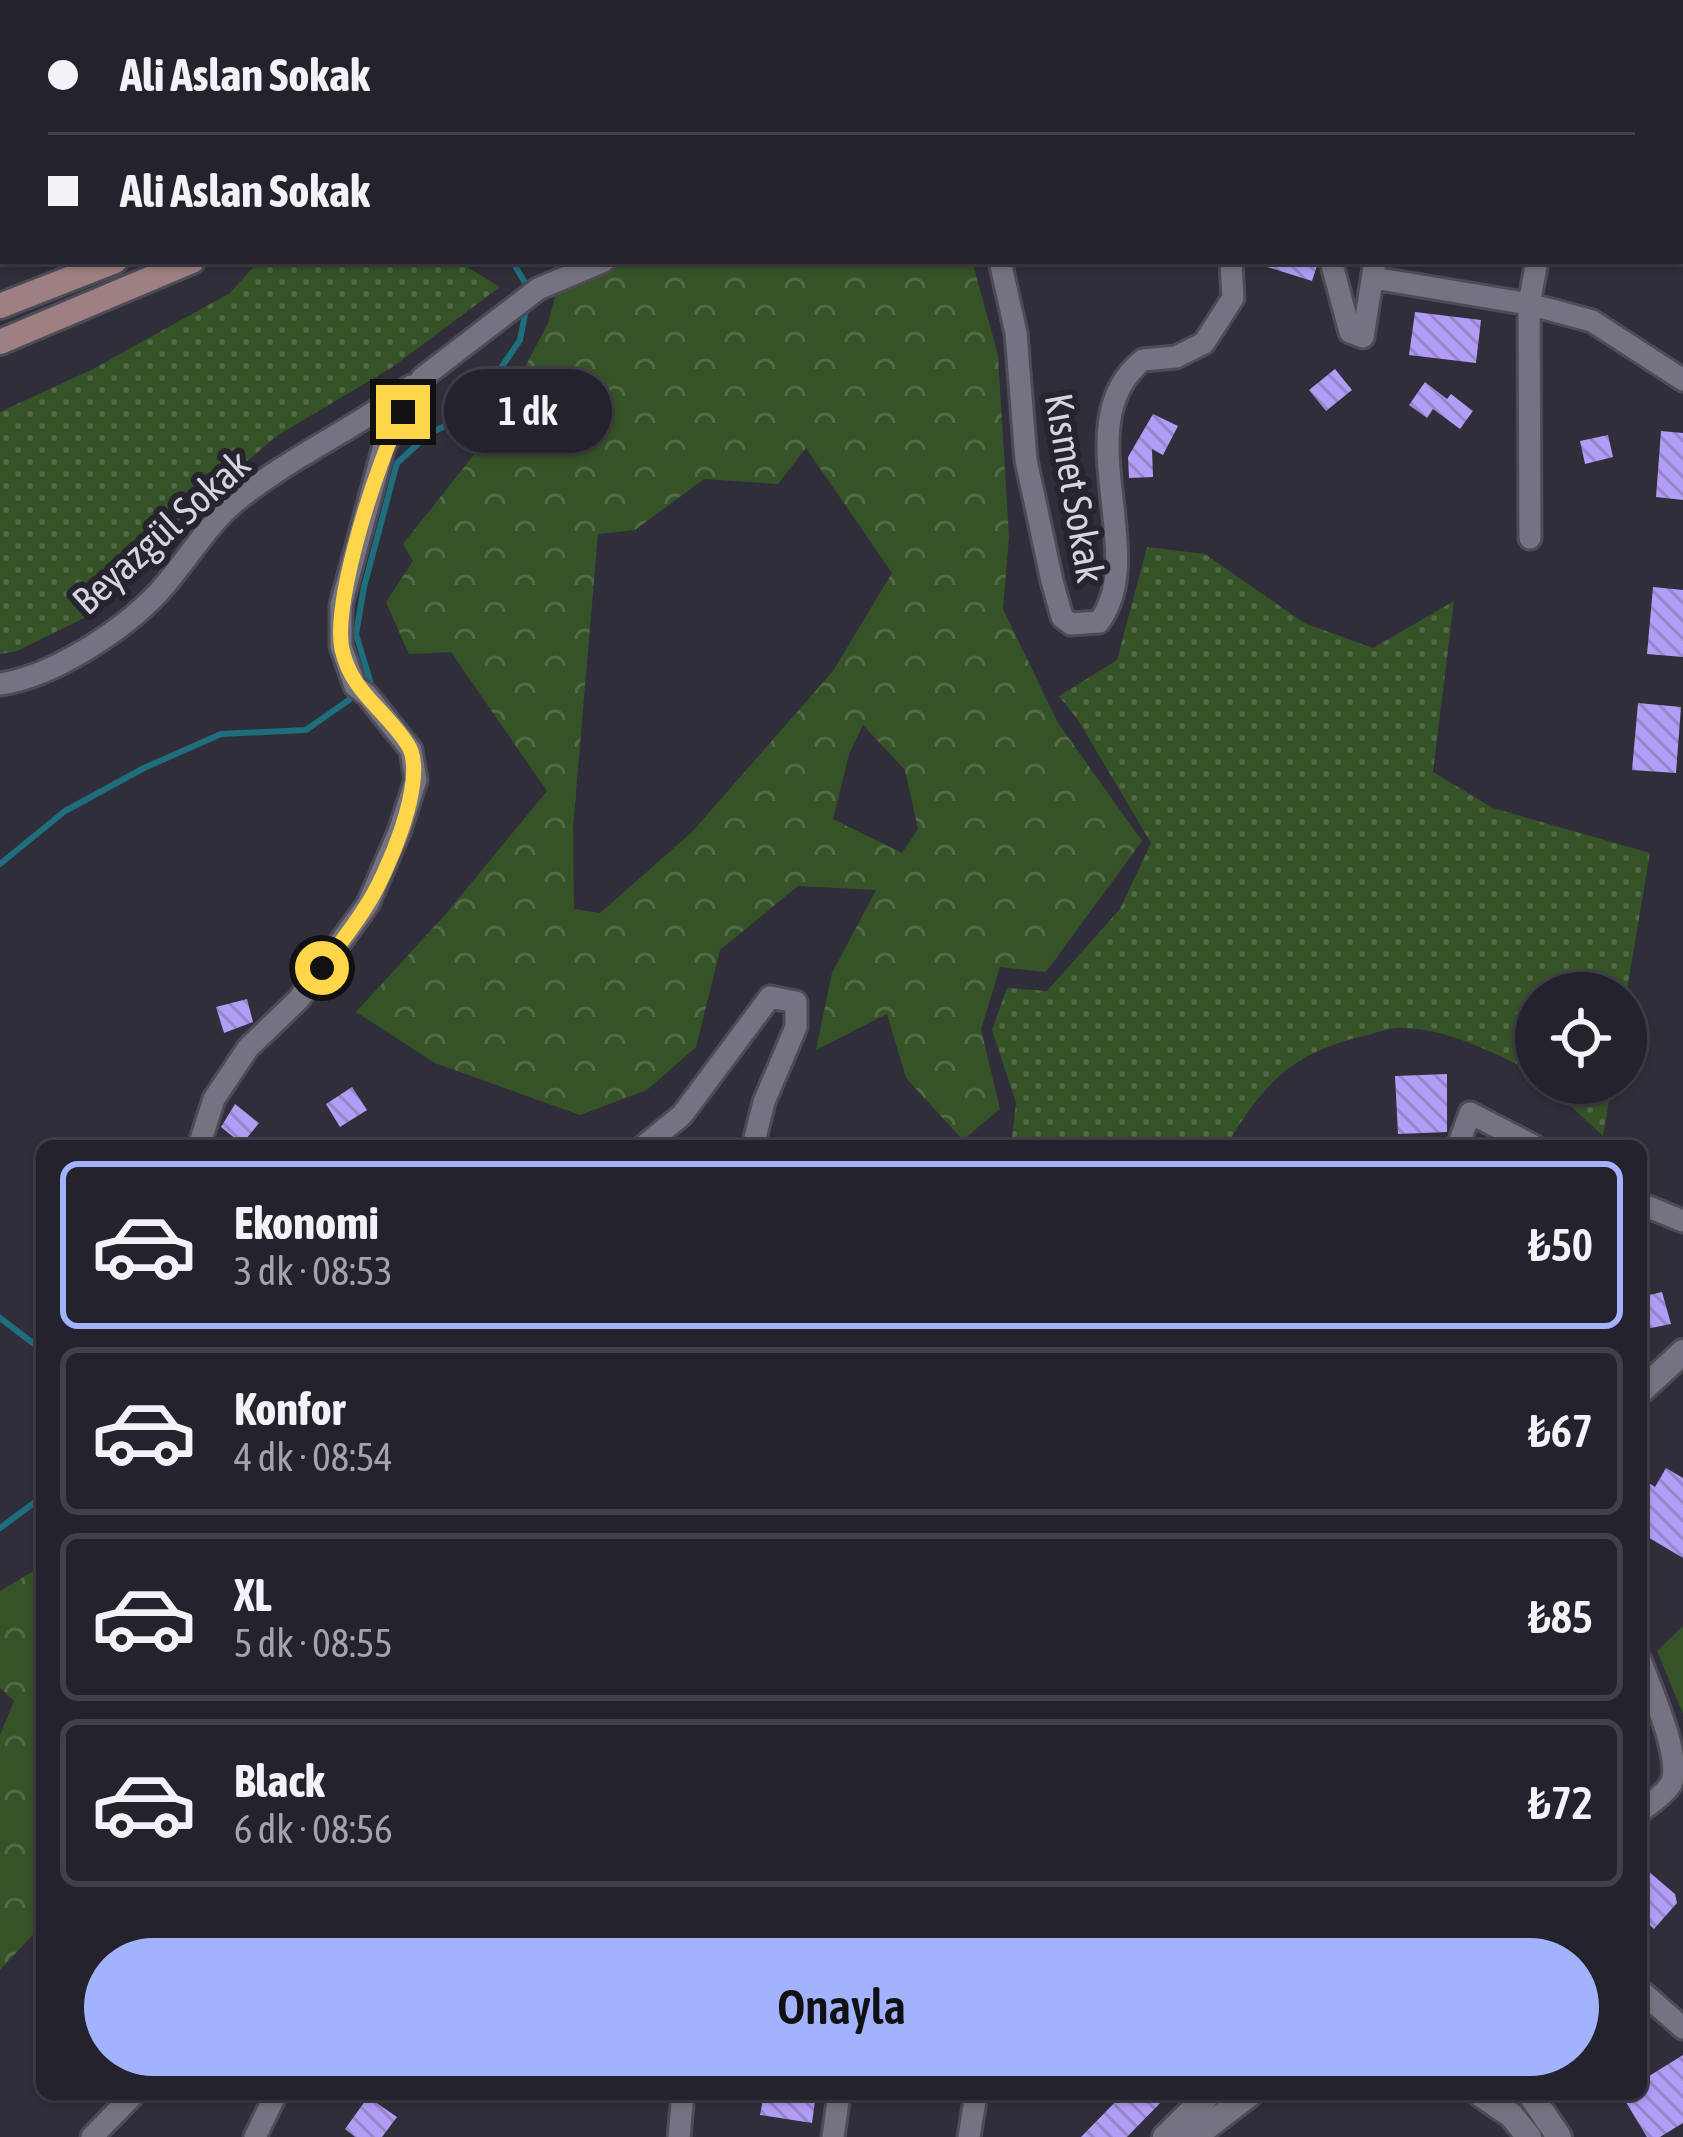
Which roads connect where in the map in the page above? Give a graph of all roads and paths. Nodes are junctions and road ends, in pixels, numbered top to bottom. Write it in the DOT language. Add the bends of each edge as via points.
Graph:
graph roads {
  1 [pos="107,264"];
  2 [pos="185,264"];
  3 [pos="597,264"];
  4 [pos="1001,264"];
  5 [pos="1231,264"];
  6 [pos="1332,264"];
  7 [pos="1536,264"];
  8 [pos="1374,270"];
  9 [pos="1529,304"];
  10 [pos="0,306"];
  11 [pos="0,342"];
  12 [pos="422,378"];
  13 [pos="1683,380"];
  14 [pos="1530,538"];
  15 [pos="0,683"];
  16 [pos="201,1140"];
  17 [pos="651,1140"];
  18 [pos="754,1140"];
  19 [pos="1460,1140"];
  20 [pos="1522,1140"];
  21 [pos="1647,1206"];
  22 [pos="1683,1221"];
  23 [pos="1683,1352"];
  24 [pos="1647,1385"];
  25 [pos="1647,1678"];
  26 [pos="1676,1792"];
  27 [pos="1647,1807"];
  28 [pos="1647,1995"];
  29 [pos="1683,2028"];
  30 [pos="128,2100"];
  31 [pos="273,2100"];
  32 [pos="682,2100"];
  33 [pos="837,2100"];
  34 [pos="975,2100"];
  35 [pos="1203,2100"];
  36 [pos="1242,2100"];
  37 [pos="1489,2100"];
  38 [pos="1534,2100"];
  39 [pos="92,2137"];
  40 [pos="255,2137"];
  41 [pos="679,2137"];
  42 [pos="833,2137"];
  43 [pos="969,2137"];
  44 [pos="1165,2137"];
  45 [pos="1194,2137"];
  46 [pos="1529,2137"];
  47 [pos="1559,2137"];
  1 -- 10 [label="main road"];
  2 -- 11 [label="main road"];
  3 -- 12 [label="street, Beyazgül Sokak" via="538,289"];
  4 -- 5 [label="street, Kısmet Sokak" via="1016,334 1026,460 1062,617 1071,624 1099,622 1106,613 1115,570 1108,426 1123,385 1142,360 1176,358 1204,343 1233,298"];
  6 -- 8 [label="street" via="1350,332 1363,337"];
  7 -- 9 [label="street"];
  8 -- 9 [label="street"];
  9 -- 13 [label="street" via="1592,321"];
  9 -- 14 [label="street"];
  12 -- 15 [label="street, Beyazgül Sokak" via="233,504 155,597 106,634 68,660"];
  12 -- 16 [label="street" via="384,446 341,605 341,646 361,691 412,750 416,780 368,904 299,999 248,1048 214,1099"];
  17 -- 18 [label="street" via="682,1115 770,997 796,1001 796,1027"];
  19 -- 20 [label="street" via="1470,1113"];
  21 -- 22 [label="street"];
  23 -- 24 [label="street"];
  25 -- 26 [label="street" via="1676,1757"];
  26 -- 27 [label="street"];
  28 -- 29 [label="street"];
  30 -- 39 [label="street"];
  31 -- 40 [label="street"];
  32 -- 41 [label="street"];
  33 -- 42 [label="street"];
  34 -- 43 [label="street"];
  35 -- 44 [label="street"];
  36 -- 45 [label="street"];
  37 -- 46 [label="street"];
  38 -- 47 [label="street"];
}
